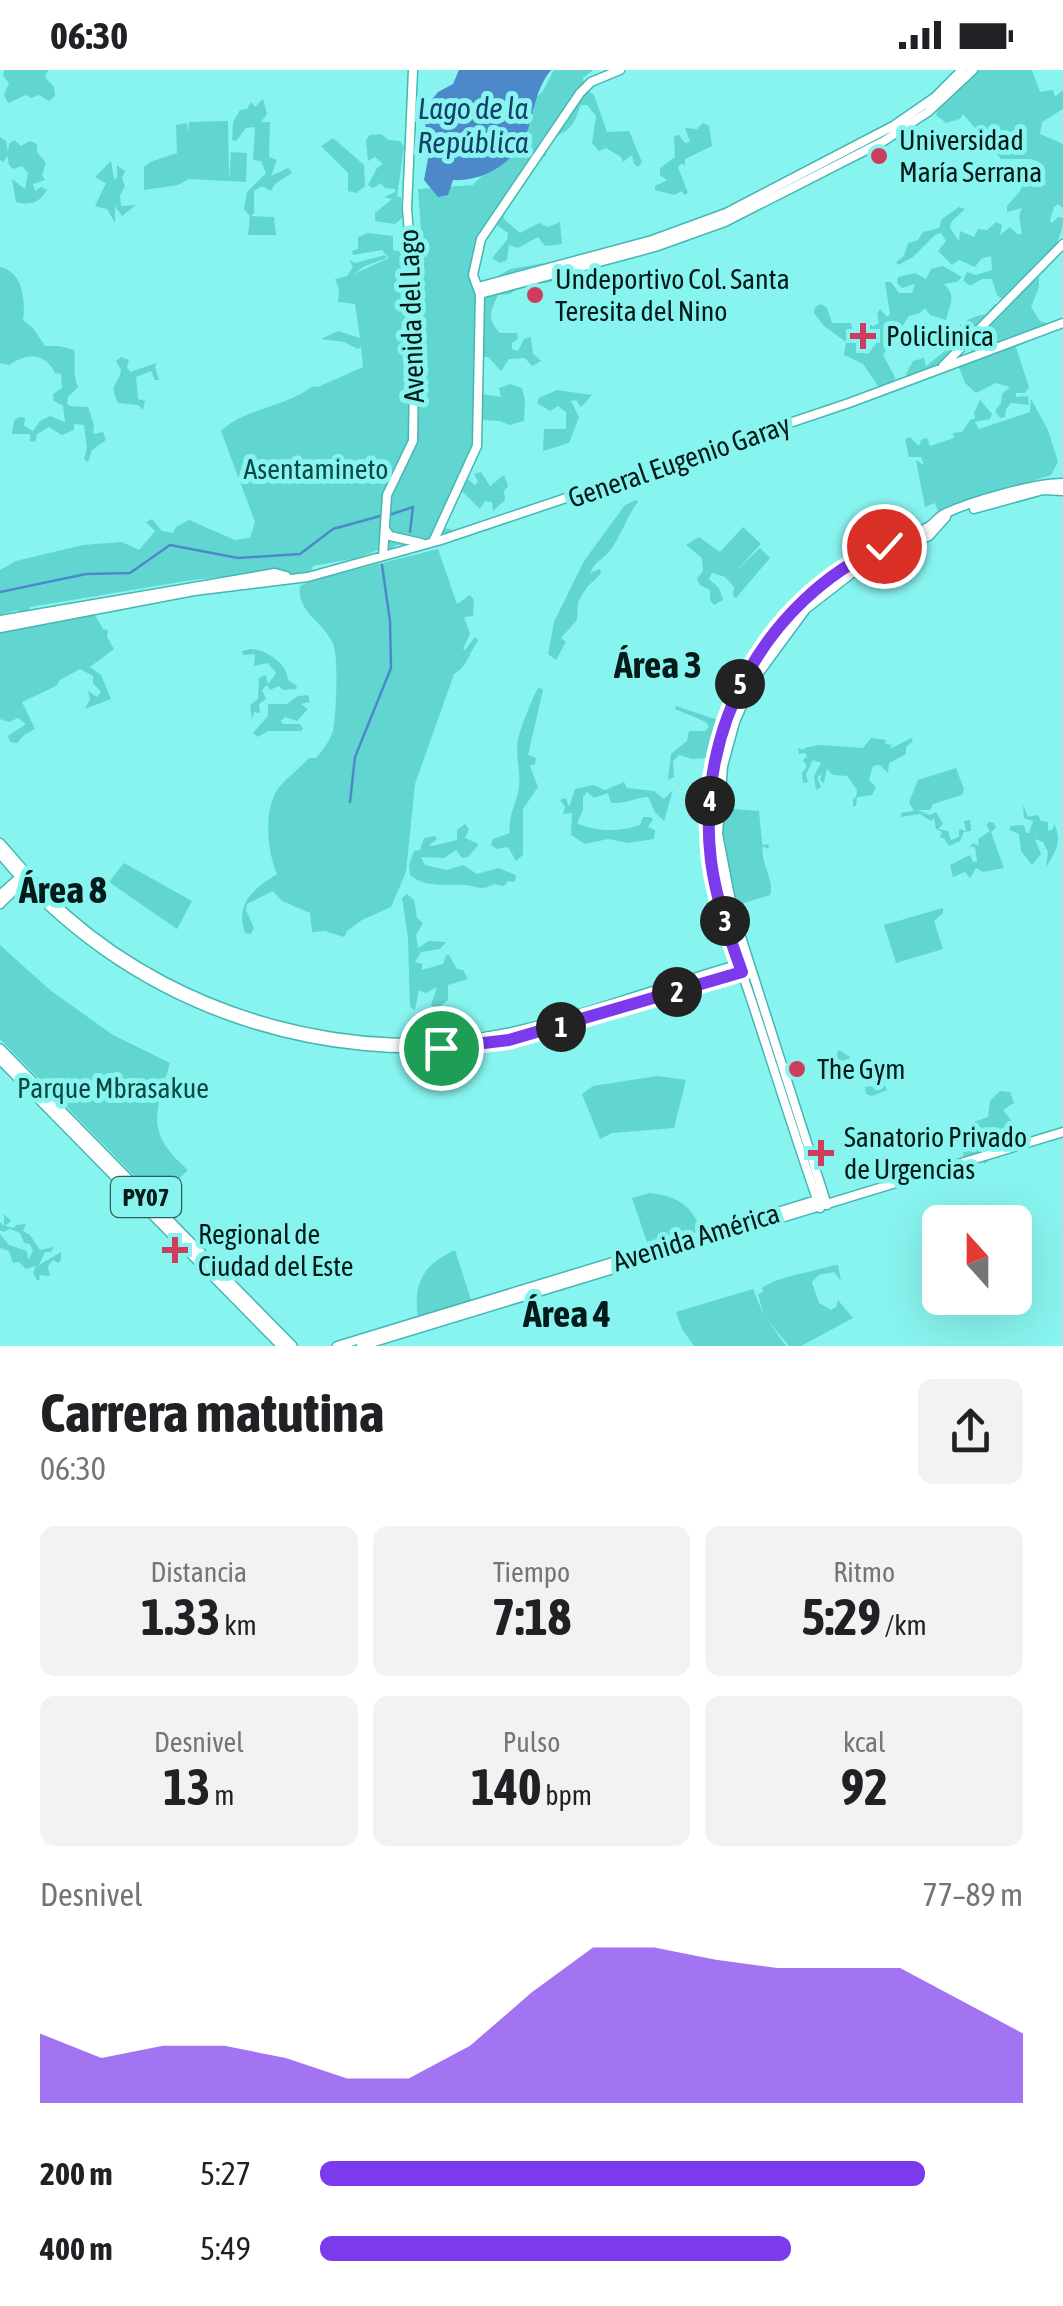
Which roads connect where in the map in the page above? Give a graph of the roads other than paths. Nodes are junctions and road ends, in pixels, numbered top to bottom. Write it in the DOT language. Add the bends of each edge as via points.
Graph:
graph roads {
  1 [pos="413,70"];
  2 [pos="620,70"];
  3 [pos="962,70"];
  4 [pos="973,70"];
  5 [pos="1063,244"];
  6 [pos="479,290"];
  7 [pos="1063,323"];
  8 [pos="939,370"];
  9 [pos="1063,483"];
  10 [pos="1063,491"];
  11 [pos="384,524"];
  12 [pos="432,543"];
  13 [pos="383,556"];
  14 [pos="290,578"];
  15 [pos="0,620"];
  16 [pos="0,628"];
  17 [pos="0,843"];
  18 [pos="0,854"];
  19 [pos="24,878"];
  20 [pos="0,895"];
  21 [pos="0,904"];
  22 [pos="750,964"];
  23 [pos="740,968"];
  24 [pos="0,1049"];
  25 [pos="0,1060"];
  26 [pos="1063,1132"];
  27 [pos="822,1202"];
  28 [pos="282,1346"];
  29 [pos="292,1346"];
  30 [pos="337,1346"];
  31 [pos="361,1346"];
  1 -- 11 [label="street, Avenida del Lago" via="406,208 415,312 413,441 387,495"];
  2 -- 6 [label="street" via="580,92 482,239 474,267"];
  3 -- 6 [label="street" via="886,130 726,213"];
  4 -- 6 [label="street" via="884,141 725,222 655,247"];
  5 -- 8 [label="street"];
  6 -- 12 [label="street" via="476,446"];
  7 -- 8 [label="street, General Eugenio Garay"];
  8 -- 12 [label="street, General Eugenio Garay"];
  9 -- 23 [label="street" via="948,512 859,558 802,601 746,671 718,749 709,816 716,891"];
  10 -- 22 [label="street" via="1043,490 944,518 929,536 830,587 772,651 735,722 718,804 732,912"];
  11 -- 12 [label="street" via="394,538"];
  11 -- 13 [label="street, Avenida del Lago"];
  12 -- 13 [label="street, General Eugenio Garay"];
  13 -- 14 [label="street, General Eugenio Garay"];
  14 -- 15 [label="street, General Eugenio Garay" via="274,574"];
  14 -- 16 [label="street, General Eugenio Garay"];
  17 -- 19 [label="street"];
  18 -- 19 [label="street"];
  19 -- 20 [label="street"];
  19 -- 21 [label="street"];
  19 -- 23 [label="street" via="53,912 116,960 199,1006 357,1047 509,1040"];
  22 -- 23 [label="street"];
  22 -- 27 [label="street"];
  23 -- 27 [label="street"];
  24 -- 29 [label="main road, PY07"];
  25 -- 28 [label="main road, PY07"];
  26 -- 27 [label="street"];
  27 -- 30 [label="street, Avenida América"];
  27 -- 31 [label="street, Avenida América"];
}
